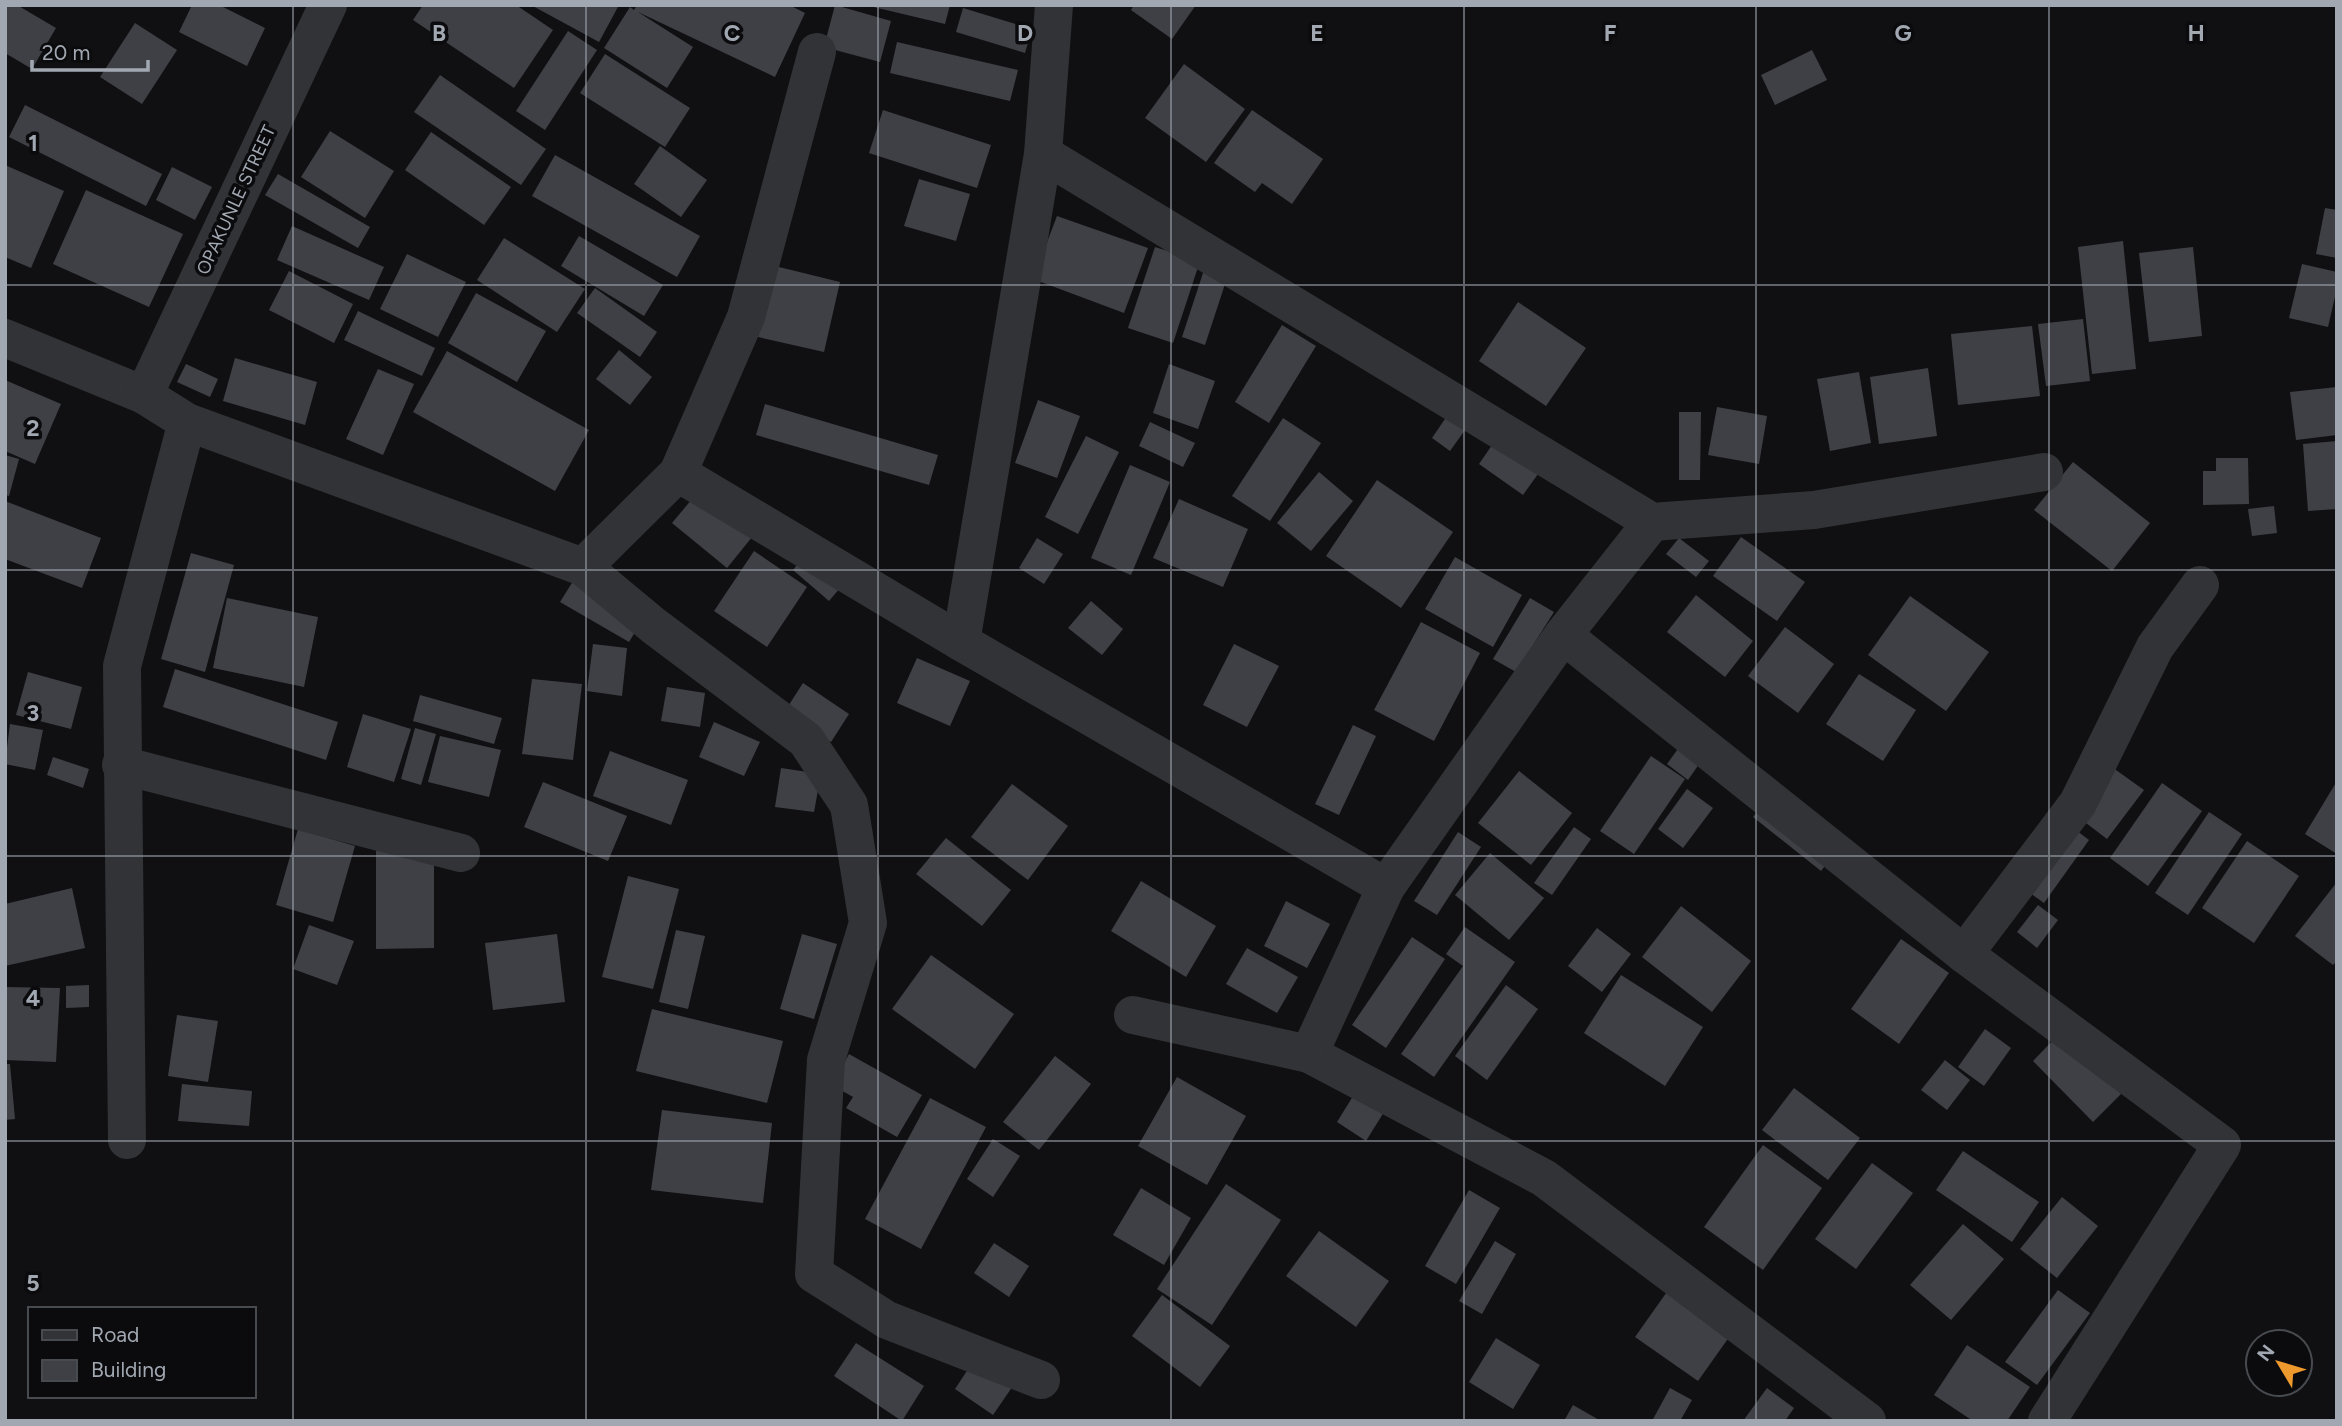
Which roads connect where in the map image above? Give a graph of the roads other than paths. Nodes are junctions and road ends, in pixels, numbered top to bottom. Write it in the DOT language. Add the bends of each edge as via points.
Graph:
graph roads {
  1 [pos="328,5"];
  2 [pos="1054,5"];
  3 [pos="817,52"];
  4 [pos="1043,154"];
  5 [pos="5,338"];
  6 [pos="144,394"];
  7 [pos="187,422"];
  8 [pos="2044,472"];
  9 [pos="678,473"];
  10 [pos="1652,522"];
  11 [pos="583,567"];
  12 [pos="2200,585"];
  13 [pos="1563,635"];
  14 [pos="961,642"];
  15 [pos="121,765"];
  16 [pos="461,853"];
  17 [pos="1386,887"];
  18 [pos="1964,954"];
  19 [pos="1133,1015"];
  20 [pos="1309,1054"];
  21 [pos="127,1140"];
  22 [pos="1041,1380"];
  23 [pos="1867,1421"];
  24 [pos="2047,1421"];
  1 -- 6 [label="street, OPAKUNLE STREET"];
  2 -- 4 [label="street"];
  3 -- 9 [label="street" via="746,317"];
  4 -- 10 [label="street"];
  4 -- 14 [label="street"];
  5 -- 6 [label="street"];
  6 -- 7 [label="street"];
  7 -- 11 [label="street"];
  7 -- 15 [label="street" via="122,666"];
  8 -- 10 [label="street" via="1814,510"];
  9 -- 11 [label="street"];
  9 -- 14 [label="street"];
  10 -- 13 [label="street"];
  11 -- 22 [label="street" via="806,740 849,805 868,923 826,1060 814,1273 887,1320"];
  12 -- 18 [label="street" via="2155,647 2078,803"];
  13 -- 17 [label="street"];
  13 -- 18 [label="street"];
  14 -- 17 [label="street"];
  15 -- 16 [label="street"];
  15 -- 21 [label="street"];
  17 -- 20 [label="street"];
  18 -- 24 [label="street" via="2222,1145"];
  19 -- 20 [label="street"];
  20 -- 23 [label="street" via="1544,1178"];
}
